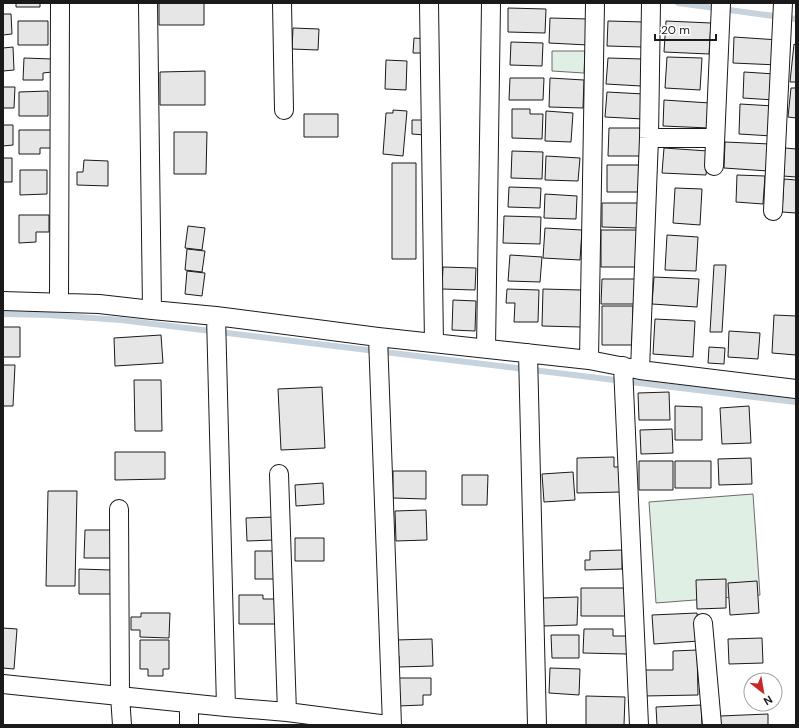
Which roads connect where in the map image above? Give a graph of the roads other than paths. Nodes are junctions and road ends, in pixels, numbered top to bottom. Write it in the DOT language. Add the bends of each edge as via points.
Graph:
graph roads {
  1 [pos="60,3"];
  2 [pos="148,3"];
  3 [pos="282,3"];
  4 [pos="429,3"];
  5 [pos="491,3"];
  6 [pos="783,3"];
  7 [pos="595,4"];
  8 [pos="651,7"];
  9 [pos="721,12"];
  10 [pos="284,110"];
  11 [pos="649,138"];
  12 [pos="715,138"];
  13 [pos="714,166"];
  14 [pos="773,211"];
  15 [pos="3,301"];
  16 [pos="59,302"];
  17 [pos="152,310"];
  18 [pos="217,326"];
  19 [pos="434,343"];
  20 [pos="378,346"];
  21 [pos="486,349"];
  22 [pos="589,360"];
  23 [pos="528,363"];
  24 [pos="628,374"];
  25 [pos="796,389"];
  26 [pos="279,474"];
  27 [pos="118,509"];
  28 [pos="702,623"];
  29 [pos="3,684"];
  30 [pos="120,696"];
  31 [pos="189,703"];
  32 [pos="226,707"];
  33 [pos="287,712"];
  34 [pos="250,717"];
  35 [pos="352,723"];
  36 [pos="122,725"];
  37 [pos="189,725"];
  38 [pos="388,725"];
  39 [pos="392,725"];
  40 [pos="537,725"];
  41 [pos="639,725"];
  42 [pos="712,725"];
  1 -- 16 [label="street"];
  2 -- 17 [label="street"];
  3 -- 10 [label="street"];
  4 -- 19 [label="street"];
  5 -- 21 [label="street"];
  6 -- 14 [label="street"];
  7 -- 22 [label="street"];
  8 -- 11 [label="street"];
  9 -- 12 [label="street"];
  11 -- 12 [label="street"];
  11 -- 24 [label="street"];
  12 -- 13 [label="street"];
  15 -- 16 [label="street"];
  16 -- 17 [label="street"];
  17 -- 18 [label="street"];
  18 -- 20 [label="street"];
  18 -- 32 [label="street"];
  19 -- 20 [label="street"];
  19 -- 21 [label="street"];
  20 -- 39 [label="street"];
  21 -- 23 [label="street"];
  22 -- 23 [label="street"];
  22 -- 24 [label="street"];
  23 -- 40 [label="street"];
  24 -- 25 [label="street"];
  24 -- 41 [label="street"];
  26 -- 33 [label="street"];
  27 -- 30 [label="street"];
  28 -- 42 [label="street"];
  29 -- 30 [label="street"];
  30 -- 31 [label="street"];
  30 -- 36 [label="street"];
  31 -- 32 [label="street"];
  31 -- 37 [label="street"];
  32 -- 34 [label="street"];
  33 -- 34 [label="street"];
  33 -- 35 [label="street"];
  35 -- 38 [label="street"];
}
